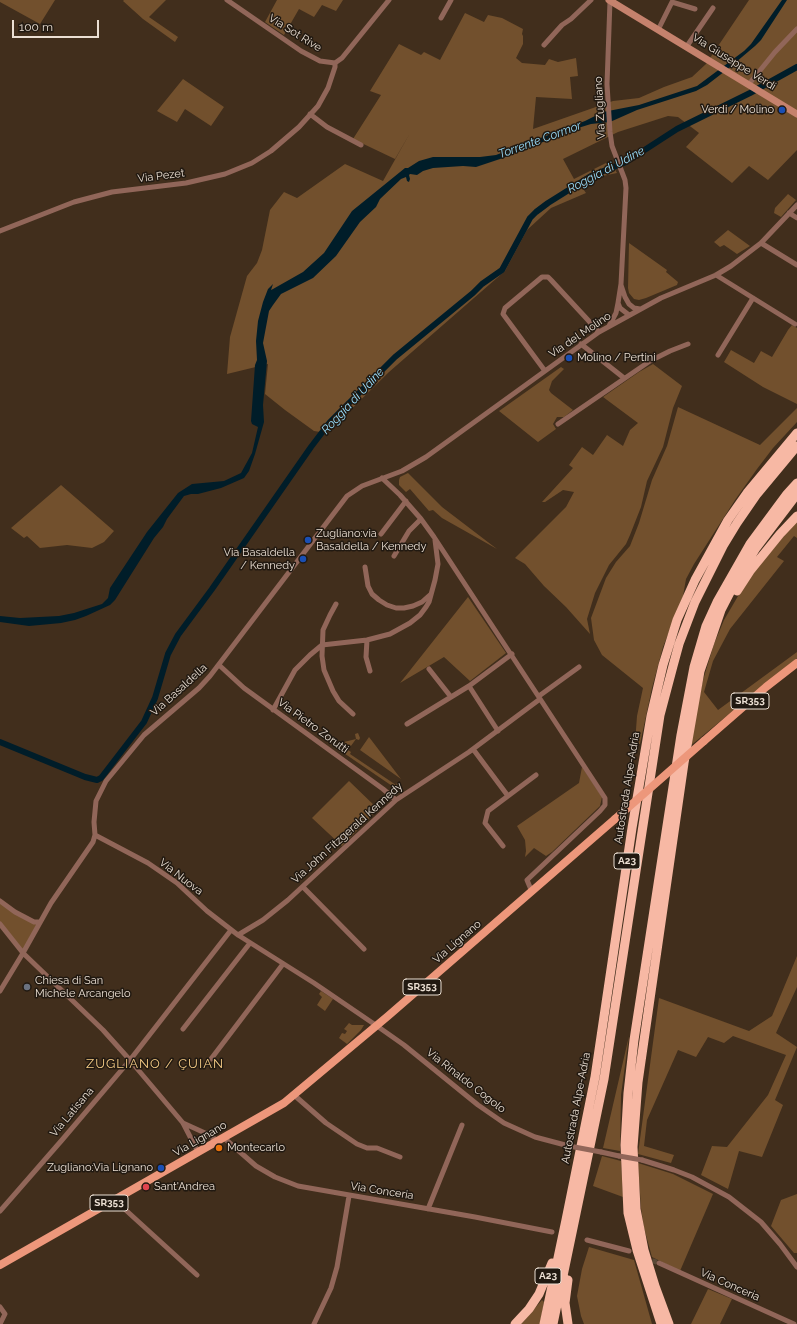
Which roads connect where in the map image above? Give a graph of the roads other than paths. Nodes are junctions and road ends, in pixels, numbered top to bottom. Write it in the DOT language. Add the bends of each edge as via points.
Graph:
graph roads {
  1 [pos="226,0"];
  2 [pos="389,0"];
  3 [pos="451,0"];
  4 [pos="591,0"];
  5 [pos="610,0"];
  6 [pos="713,8"];
  7 [pos="695,9"];
  8 [pos="441,18"];
  9 [pos="658,30"];
  10 [pos="797,30"];
  11 [pos="544,45"];
  12 [pos="687,46"];
  13 [pos="335,63"];
  14 [pos="749,85"];
  15 [pos="310,114"];
  16 [pos="797,114"];
  17 [pos="361,144"];
  18 [pos="797,205"];
  19 [pos="789,213"];
  20 [pos="797,218"];
  21 [pos="0,231"];
  22 [pos="761,242"];
  23 [pos="797,265"];
  24 [pos="716,275"];
  25 [pos="621,284"];
  26 [pos="753,298"];
  27 [pos="618,303"];
  28 [pos="640,309"];
  29 [pos="629,315"];
  30 [pos="795,324"];
  31 [pos="609,326"];
  32 [pos="599,332"];
  33 [pos="581,344"];
  34 [pos="688,344"];
  35 [pos="718,355"];
  36 [pos="545,371"];
  37 [pos="624,378"];
  38 [pos="558,424"];
  39 [pos="797,432"];
  40 [pos="797,446"];
  41 [pos="383,478"];
  42 [pos="797,483"];
  43 [pos="797,494"];
  44 [pos="406,501"];
  45 [pos="797,516"];
  46 [pos="421,519"];
  47 [pos="381,534"];
  48 [pos="434,537"];
  49 [pos="394,556"];
  50 [pos="365,567"];
  51 [pos="432,593"];
  52 [pos="336,604"];
  53 [pos="713,632"];
  54 [pos="367,640"];
  55 [pos="322,645"];
  56 [pos="512,654"];
  57 [pos="797,663"];
  58 [pos="219,666"];
  59 [pos="579,667"];
  60 [pos="429,669"];
  61 [pos="370,671"];
  62 [pos="469,686"];
  63 [pos="451,697"];
  64 [pos="540,698"];
  65 [pos="273,710"];
  66 [pos="353,714"];
  67 [pos="407,724"];
  68 [pos="498,731"];
  69 [pos="473,750"];
  70 [pos="536,775"];
  71 [pos="508,796"];
  72 [pos="396,800"];
  73 [pos="95,835"];
  74 [pos="503,846"];
  75 [pos="303,887"];
  76 [pos="532,892"];
  77 [pos="0,901"];
  78 [pos="40,922"];
  79 [pos="0,924"];
  80 [pos="231,930"];
  81 [pos="238,935"];
  82 [pos="250,943"];
  83 [pos="364,950"];
  84 [pos="23,954"];
  85 [pos="283,964"];
  86 [pos="0,991"];
  87 [pos="377,1026"];
  88 [pos="183,1029"];
  89 [pos="211,1059"];
  90 [pos="130,1060"];
  91 [pos="294,1095"];
  92 [pos="183,1123"];
  93 [pos="462,1125"];
  94 [pos="221,1139"];
  95 [pos="198,1152"];
  96 [pos="400,1157"];
  97 [pos="349,1196"];
  98 [pos="115,1200"];
  99 [pos="428,1209"];
  100 [pos="0,1210"];
  101 [pos="571,1221"];
  102 [pos="552,1232"];
  103 [pos="587,1240"];
  104 [pos="630,1251"];
  105 [pos="659,1263"];
  106 [pos="0,1265"];
  107 [pos="797,1267"];
  108 [pos="197,1275"];
  109 [pos="0,1307"];
  110 [pos="0,1324"];
  111 [pos="314,1324"];
  112 [pos="515,1324"];
  113 [pos="544,1324"];
  114 [pos="553,1324"];
  115 [pos="568,1324"];
  116 [pos="661,1324"];
  117 [pos="669,1324"];
  118 [pos="794,1324"];
  1 -- 13 [label="street, Via Sot Rive" via="301,51 320,61"];
  2 -- 13 [label="street"];
  3 -- 8 [label="street"];
  4 -- 11 [label="street"];
  5 -- 9 [label="main road, Via Giuseppe Verdi"];
  5 -- 25 [label="street, Via Zugliano" via="610,132 612,146 626,180"];
  6 -- 12 [label="street"];
  7 -- 9 [label="street" via="672,2"];
  9 -- 12 [label="main road, Via Giuseppe Verdi"];
  10 -- 14 [label="street" via="775,52"];
  12 -- 14 [label="main road, Via Giuseppe Verdi"];
  13 -- 15 [label="street, Via Pezet" via="328,88 318,106"];
  14 -- 16 [label="main road, Via Giuseppe Verdi"];
  15 -- 17 [label="street" via="327,127"];
  15 -- 21 [label="street, Via Pezet" via="271,151 252,163 225,174 186,183 112,192 74,202"];
  18 -- 19 [label="street, Via del Molino"];
  19 -- 20 [label="street"];
  19 -- 22 [label="street, Via del Molino"];
  22 -- 23 [label="street"];
  22 -- 24 [label="street, Via del Molino" via="744,257"];
  24 -- 26 [label="street"];
  24 -- 28 [label="street, Via del Molino"];
  25 -- 27 [label="street, Via Zugliano"];
  25 -- 28 [label="street, Via Zugliano" via="629,304"];
  26 -- 30 [label="street"];
  26 -- 35 [label="street"];
  27 -- 29 [label="street"];
  27 -- 31 [label="street, Via Zugliano"];
  28 -- 29 [label="street, Via del Molino"];
  29 -- 31 [label="street, Via del Molino"];
  31 -- 32 [label="street, Via del Molino"];
  32 -- 33 [label="street, Via del Molino"];
  32 -- 36 [label="street" via="548,277 542,277 505,308 503,314"];
  33 -- 36 [label="street, Via del Molino"];
  33 -- 37 [label="street"];
  34 -- 37 [label="street" via="660,355"];
  36 -- 41 [label="street, Via del Molino" via="426,457 402,471"];
  37 -- 38 [label="street"];
  39 -- 101 [label="highway, Autostrada Alpe-Adria / A23" via="747,492 728,520 677,620 663,665 651,716 632,828"];
  40 -- 101 [label="highway, Autostrada Alpe-Adria / A23" via="757,494 723,546 695,602 672,666 660,715 604,1079"];
  41 -- 44 [label="street"];
  41 -- 58 [label="street, Via Basaldella" via="362,486 348,496"];
  42 -- 116 [label="highway" via="750,544 714,608 694,667 680,743 634,1040 625,1145 628,1213 648,1288"];
  43 -- 53 [label="highway" via="756,548 737,579"];
  44 -- 46 [label="street"];
  44 -- 47 [label="street"];
  45 -- 53 [label="highway" via="750,571"];
  46 -- 48 [label="street"];
  46 -- 49 [label="street" via="409,531"];
  48 -- 51 [label="street" via="438,564"];
  48 -- 56 [label="street"];
  50 -- 51 [label="street" via="372,594 396,608 413,606"];
  51 -- 54 [label="street" via="426,608 410,623 390,634"];
  52 -- 55 [label="street" via="326,623"];
  53 -- 117 [label="highway" via="700,671 684,763 638,1082 633,1147 636,1209 644,1250"];
  54 -- 55 [label="street"];
  54 -- 61 [label="street" via="366,657"];
  55 -- 65 [label="street" via="295,670"];
  55 -- 66 [label="street" via="327,680 339,701"];
  56 -- 62 [label="street"];
  56 -- 64 [label="street"];
  57 -- 76 [label="main road, Via Lignano / SR353, bridge" via="766,687"];
  58 -- 65 [label="street, Via Pietro Zorutti"];
  58 -- 73 [label="street, Via Basaldella" via="199,688 144,735 106,781 96,801"];
  59 -- 64 [label="street, Via John Fitzgerald Kennedy"];
  60 -- 63 [label="street"];
  62 -- 63 [label="street"];
  62 -- 68 [label="street"];
  63 -- 67 [label="street"];
  64 -- 68 [label="street, Via John Fitzgerald Kennedy"];
  64 -- 76 [label="street" via="604,795 605,805 527,880"];
  65 -- 72 [label="street, Via Pietro Zorutti"];
  68 -- 69 [label="street, Via John Fitzgerald Kennedy"];
  69 -- 71 [label="street"];
  69 -- 72 [label="street, Via John Fitzgerald Kennedy"];
  70 -- 71 [label="street"];
  71 -- 74 [label="street" via="488,811 485,823"];
  72 -- 75 [label="street, Via John Fitzgerald Kennedy"];
  73 -- 78 [label="street, Via Basaldella"];
  73 -- 80 [label="street, Via Nuova" via="177,883"];
  75 -- 81 [label="street, Via John Fitzgerald Kennedy" via="263,920"];
  75 -- 83 [label="street"];
  76 -- 87 [label="main road, Via Lignano / SR353"];
  77 -- 78 [label="street" via="34,922"];
  78 -- 84 [label="street, Via Basaldella"];
  79 -- 84 [label="street"];
  80 -- 81 [label="street, Via Nuova"];
  80 -- 90 [label="street, Via Latisana"];
  81 -- 82 [label="street, Via Nuova"];
  82 -- 85 [label="street, Via Nuova"];
  82 -- 88 [label="street"];
  84 -- 86 [label="street, Via Basaldella"];
  84 -- 90 [label="street" via="103,1030"];
  85 -- 87 [label="street, Via Nuova"];
  85 -- 89 [label="street"];
  87 -- 91 [label="main road, Via Lignano / SR353"];
  87 -- 107 [label="street, Via Rinaldo Cogolo, bridge" via="504,1123 569,1146 642,1160 674,1170 692,1176 729,1197 761,1222"];
  90 -- 92 [label="street"];
  90 -- 100 [label="street, Via Latisana"];
  91 -- 94 [label="main road, Via Lignano / SR353"];
  91 -- 96 [label="street" via="326,1123 357,1144"];
  92 -- 94 [label="street, Via Conceria"];
  92 -- 95 [label="street"];
  93 -- 99 [label="street"];
  94 -- 95 [label="main road, Via Lignano / SR353"];
  94 -- 97 [label="street, Via Conceria" via="275,1177 298,1186"];
  95 -- 98 [label="main road, Via Lignano / SR353"];
  97 -- 99 [label="street, Via Conceria"];
  97 -- 111 [label="street" via="337,1267 331,1288"];
  98 -- 106 [label="main road, Via Lignano / SR353"];
  98 -- 108 [label="street"];
  99 -- 102 [label="street, Via Conceria"];
  101 -- 112 [label="highway, A23" via="543,1286 529,1309"];
  101 -- 113 [label="highway, Autostrada Alpe-Adria / A23"];
  101 -- 114 [label="highway, Autostrada Alpe-Adria / A23"];
  101 -- 115 [label="highway, A23" via="574,1250 565,1303"];
  103 -- 104 [label="street"];
  105 -- 118 [label="street, Via Conceria"];
  109 -- 110 [label="street" via="5,1314"];
}
